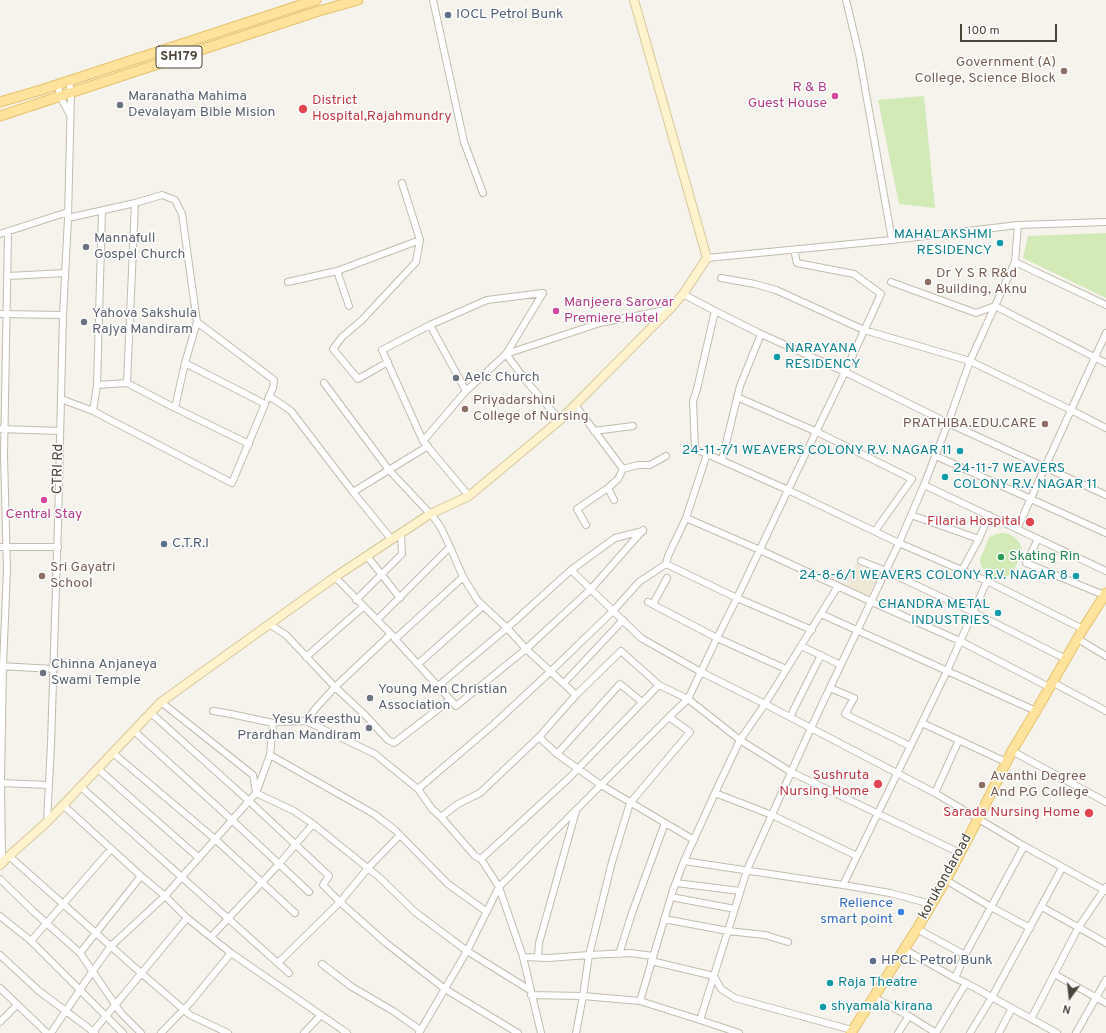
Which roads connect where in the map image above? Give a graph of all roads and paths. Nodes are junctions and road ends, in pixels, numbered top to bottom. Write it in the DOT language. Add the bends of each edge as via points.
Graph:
graph roads {
  1 [pos="316,0"];
  2 [pos="358,0"];
  3 [pos="433,0"];
  4 [pos="634,0"];
  5 [pos="846,0"];
  6 [pos="69,81"];
  7 [pos="58,84"];
  8 [pos="71,93"];
  9 [pos="60,96"];
  10 [pos="0,102"];
  11 [pos="0,116"];
  12 [pos="70,116"];
  13 [pos="402,183"];
  14 [pos="482,193"];
  15 [pos="135,203"];
  16 [pos="102,211"];
  17 [pos="68,215"];
  18 [pos="1106,222"];
  19 [pos="1018,224"];
  20 [pos="8,232"];
  21 [pos="0,234"];
  22 [pos="420,240"];
  23 [pos="892,240"];
  24 [pos="794,250"];
  25 [pos="708,258"];
  26 [pos="1015,262"];
  27 [pos="337,271"];
  28 [pos="65,273"];
  29 [pos="8,276"];
  30 [pos="721,278"];
  31 [pos="288,282"];
  32 [pos="891,282"];
  33 [pos="683,294"];
  34 [pos="1106,305"];
  35 [pos="349,306"];
  36 [pos="995,306"];
  37 [pos="670,309"];
  38 [pos="715,312"];
  39 [pos="3,314"];
  40 [pos="63,315"];
  41 [pos="197,322"];
  42 [pos="430,325"];
  43 [pos="864,330"];
  44 [pos="1106,332"];
  45 [pos="761,334"];
  46 [pos="506,354"];
  47 [pos="1095,358"];
  48 [pos="388,362"];
  49 [pos="970,362"];
  50 [pos="185,363"];
  51 [pos="1106,363"];
  52 [pos="845,372"];
  53 [pos="127,382"];
  54 [pos="324,383"];
  55 [pos="97,385"];
  56 [pos="466,391"];
  57 [pos="269,396"];
  58 [pos="737,397"];
  59 [pos="61,399"];
  60 [pos="265,404"];
  61 [pos="574,405"];
  62 [pos="175,408"];
  63 [pos="1071,410"];
  64 [pos="93,411"];
  65 [pos="560,420"];
  66 [pos="948,423"];
  67 [pos="633,426"];
  68 [pos="1106,428"];
  69 [pos="2,429"];
  70 [pos="60,431"];
  71 [pos="594,431"];
  72 [pos="817,432"];
  73 [pos="423,441"];
  74 [pos="249,444"];
  75 [pos="428,446"];
  76 [pos="707,454"];
  77 [pos="666,456"];
  78 [pos="936,456"];
  79 [pos="722,460"];
  80 [pos="1045,467"];
  81 [pos="623,469"];
  82 [pos="389,470"];
  83 [pos="924,485"];
  84 [pos="608,488"];
  85 [pos="788,490"];
  86 [pos="353,492"];
  87 [pos="1106,495"];
  88 [pos="469,496"];
  89 [pos="1031,499"];
  90 [pos="614,500"];
  91 [pos="430,514"];
  92 [pos="911,515"];
  93 [pos="989,515"];
  94 [pos="686,518"];
  95 [pos="586,525"];
  96 [pos="1017,529"];
  97 [pos="875,531"];
  98 [pos="1106,533"];
  99 [pos="401,534"];
  100 [pos="1038,538"];
  101 [pos="979,539"];
  102 [pos="392,540"];
  103 [pos="899,543"];
  104 [pos="3,547"];
  105 [pos="58,547"];
  106 [pos="450,547"];
  107 [pos="760,550"];
  108 [pos="367,556"];
  109 [pos="861,561"];
  110 [pos="666,564"];
  111 [pos="571,570"];
  112 [pos="962,570"];
  113 [pos="886,571"];
  114 [pos="1106,571"];
  115 [pos="382,575"];
  116 [pos="334,577"];
  117 [pos="463,577"];
  118 [pos="667,578"];
  119 [pos="987,581"];
  120 [pos="838,586"];
  121 [pos="591,589"];
  122 [pos="1105,594"];
  123 [pos="400,598"];
  124 [pos="738,598"];
  125 [pos="356,600"];
  126 [pos="872,602"];
  127 [pos="483,606"];
  128 [pos="363,607"];
  129 [pos="613,611"];
  130 [pos="973,612"];
  131 [pos="822,614"];
  132 [pos="377,620"];
  133 [pos="623,620"];
  134 [pos="269,624"];
  135 [pos="507,628"];
  136 [pos="1083,629"];
  137 [pos="812,630"];
  138 [pos="858,630"];
  139 [pos="393,636"];
  140 [pos="717,638"];
  141 [pos="1078,639"];
  142 [pos="960,641"];
  143 [pos="801,646"];
  144 [pos="526,649"];
  145 [pos="821,655"];
  146 [pos="1106,656"];
  147 [pos="306,657"];
  148 [pos="1066,659"];
  149 [pos="418,664"];
  150 [pos="841,665"];
  151 [pos="2,666"];
  152 [pos="54,669"];
  153 [pos="786,669"];
  154 [pos="551,671"];
  155 [pos="947,671"];
  156 [pos="701,672"];
  157 [pos="564,683"];
  158 [pos="1051,684"];
  159 [pos="659,685"];
  160 [pos="438,686"];
  161 [pos="335,687"];
  162 [pos="830,688"];
  163 [pos="576,695"];
  164 [pos="688,699"];
  165 [pos="450,700"];
  166 [pos="162,702"];
  167 [pos="642,702"];
  168 [pos="765,704"];
  169 [pos="213,711"];
  170 [pos="1036,711"];
  171 [pos="1106,711"];
  172 [pos="151,713"];
  173 [pos="669,717"];
  174 [pos="790,717"];
  175 [pos="306,722"];
  176 [pos="922,722"];
  177 [pos="273,724"];
  178 [pos="811,728"];
  179 [pos="134,731"];
  180 [pos="538,737"];
  181 [pos="740,740"];
  182 [pos="959,740"];
  183 [pos="910,746"];
  184 [pos="1012,751"];
  185 [pos="113,753"];
  186 [pos="557,754"];
  187 [pos="270,755"];
  188 [pos="1006,762"];
  189 [pos="578,768"];
  190 [pos="98,769"];
  191 [pos="791,772"];
  192 [pos="897,773"];
  193 [pos="0,783"];
  194 [pos="49,785"];
  195 [pos="601,785"];
  196 [pos="81,786"];
  197 [pos="418,790"];
  198 [pos="256,793"];
  199 [pos="715,793"];
  200 [pos="935,793"];
  201 [pos="249,801"];
  202 [pos="1106,802"];
  203 [pos="630,803"];
  204 [pos="63,805"];
  205 [pos="576,810"];
  206 [pos="878,813"];
  207 [pos="772,815"];
  208 [pos="441,817"];
  209 [pos="978,819"];
  210 [pos="232,820"];
  211 [pos="47,822"];
  212 [pos="665,823"];
  213 [pos="314,824"];
  214 [pos="400,835"];
  215 [pos="215,839"];
  216 [pos="694,840"];
  217 [pos="296,845"];
  218 [pos="1024,846"];
  219 [pos="111,849"];
  220 [pos="960,853"];
  221 [pos="9,856"];
  222 [pos="857,856"];
  223 [pos="199,858"];
  224 [pos="481,859"];
  225 [pos="684,861"];
  226 [pos="1,864"];
  227 [pos="279,864"];
  228 [pos="369,868"];
  229 [pos="1062,868"];
  230 [pos="747,870"];
  231 [pos="141,876"];
  232 [pos="182,877"];
  233 [pos="0,879"];
  234 [pos="946,880"];
  235 [pos="262,882"];
  236 [pos="676,883"];
  237 [pos="843,885"];
  238 [pos="499,887"];
  239 [pos="1105,889"];
  240 [pos="740,891"];
  241 [pos="309,892"];
  242 [pos="165,896"];
  243 [pos="671,897"];
  244 [pos="340,902"];
  245 [pos="64,904"];
  246 [pos="931,904"];
  247 [pos="991,907"];
  248 [pos="1042,907"];
  249 [pos="735,909"];
  250 [pos="487,912"];
  251 [pos="295,913"];
  252 [pos="0,916"];
  253 [pos="187,918"];
  254 [pos="228,918"];
  255 [pos="664,919"];
  256 [pos="47,923"];
  257 [pos="1030,928"];
  258 [pos="1078,928"];
  259 [pos="917,929"];
  260 [pos="728,931"];
  261 [pos="96,933"];
  262 [pos="211,937"];
  263 [pos="31,941"];
  264 [pos="788,942"];
  265 [pos="1106,943"];
  266 [pos="111,946"];
  267 [pos="904,949"];
  268 [pos="467,951"];
  269 [pos="80,953"];
  270 [pos="231,953"];
  271 [pos="619,954"];
  272 [pos="0,955"];
  273 [pos="588,955"];
  274 [pos="965,955"];
  275 [pos="523,957"];
  276 [pos="538,958"];
  277 [pos="652,959"];
  278 [pos="278,963"];
  279 [pos="322,964"];
  280 [pos="92,972"];
  281 [pos="141,973"];
  282 [pos="290,973"];
  283 [pos="1054,974"];
  284 [pos="714,976"];
  285 [pos="955,978"];
  286 [pos="1106,980"];
  287 [pos="966,983"];
  288 [pos="0,988"];
  289 [pos="445,989"];
  290 [pos="80,990"];
  291 [pos="531,992"];
  292 [pos="583,996"];
  293 [pos="873,997"];
  294 [pos="992,997"];
  295 [pos="1096,998"];
  296 [pos="640,1001"];
  297 [pos="1106,1003"];
  298 [pos="17,1004"];
  299 [pos="116,1004"];
  300 [pos="1012,1008"];
  301 [pos="184,1009"];
  302 [pos="66,1011"];
  303 [pos="106,1016"];
  304 [pos="321,1016"];
  305 [pos="909,1016"];
  306 [pos="1030,1019"];
  307 [pos="700,1020"];
  308 [pos="0,1022"];
  309 [pos="720,1026"];
  310 [pos="93,1032"];
  311 [pos="420,1032"];
  312 [pos="852,1032"];
  313 [pos="47,1033"];
  314 [pos="51,1033"];
  315 [pos="123,1033"];
  316 [pos="141,1033"];
  317 [pos="161,1033"];
  318 [pos="228,1033"];
  319 [pos="304,1033"];
  320 [pos="347,1033"];
  321 [pos="518,1033"];
  322 [pos="541,1033"];
  323 [pos="576,1033"];
  324 [pos="717,1033"];
  325 [pos="740,1033"];
  326 [pos="898,1033"];
  327 [pos="936,1033"];
  328 [pos="970,1033"];
  329 [pos="999,1033"];
  330 [pos="1057,1033"];
  331 [pos="1076,1033"];
  1 -- 6 [label="main road, SH179"];
  2 -- 8 [label="main road, SH179"];
  3 -- 14 [label="street" via="464,142"];
  4 -- 25 [label="street"];
  5 -- 23 [label="street" via="859,54"];
  6 -- 7 [label="main road, SH179"];
  6 -- 8 [label="street, CTRI Rd"];
  7 -- 9 [label="street, CTRI Rd"];
  7 -- 10 [label="main road, SH179"];
  8 -- 9 [label="main road, SH179"];
  8 -- 12 [label="street, CTRI Rd"];
  9 -- 11 [label="main road, SH179"];
  9 -- 12 [label="street, CTRI Rd"];
  12 -- 17 [label="street, CTRI Rd"];
  13 -- 22 [label="street"];
  15 -- 16 [label="street"];
  15 -- 41 [label="street" via="162,195 175,200 182,214"];
  15 -- 53 [label="street"];
  16 -- 17 [label="street"];
  16 -- 55 [label="street"];
  17 -- 20 [label="street"];
  17 -- 28 [label="street, CTRI Rd"];
  18 -- 19 [label="street"];
  19 -- 23 [label="street"];
  19 -- 26 [label="street"];
  20 -- 21 [label="street"];
  20 -- 29 [label="street"];
  22 -- 27 [label="street"];
  22 -- 48 [label="street" via="416,262 333,349 358,379"];
  23 -- 24 [label="street"];
  24 -- 25 [label="street"];
  24 -- 43 [label="street" via="797,263 854,274 881,294"];
  25 -- 33 [label="street"];
  26 -- 34 [label="street"];
  26 -- 36 [label="street"];
  27 -- 31 [label="street"];
  27 -- 35 [label="street"];
  28 -- 29 [label="street"];
  28 -- 40 [label="street, CTRI Rd"];
  29 -- 39 [label="street"];
  30 -- 43 [label="street" via="776,290"];
  32 -- 36 [label="street" via="976,313"];
  33 -- 37 [label="street"];
  33 -- 38 [label="street"];
  36 -- 47 [label="street"];
  36 -- 49 [label="street"];
  37 -- 46 [label="street" via="600,324"];
  37 -- 61 [label="street"];
  38 -- 45 [label="street"];
  38 -- 76 [label="street" via="693,401 695,449"];
  39 -- 40 [label="street"];
  39 -- 69 [label="street"];
  40 -- 59 [label="street, CTRI Rd"];
  41 -- 50 [label="street"];
  41 -- 57 [label="street" via="274,380"];
  42 -- 46 [label="street" via="487,300 543,293"];
  42 -- 48 [label="street" via="382,350"];
  42 -- 56 [label="street"];
  43 -- 49 [label="street"];
  43 -- 52 [label="street"];
  44 -- 47 [label="street"];
  45 -- 52 [label="street"];
  45 -- 58 [label="street"];
  46 -- 56 [label="street"];
  46 -- 65 [label="street"];
  47 -- 51 [label="street"];
  47 -- 63 [label="street"];
  48 -- 73 [label="street"];
  49 -- 63 [label="street"];
  49 -- 66 [label="street"];
  50 -- 60 [label="street"];
  50 -- 62 [label="street"];
  52 -- 66 [label="street"];
  52 -- 72 [label="street"];
  53 -- 55 [label="street"];
  53 -- 62 [label="street"];
  54 -- 82 [label="street"];
  55 -- 64 [label="street"];
  56 -- 73 [label="street"];
  57 -- 60 [label="street"];
  57 -- 86 [label="street" via="291,411"];
  58 -- 72 [label="street"];
  58 -- 79 [label="street"];
  59 -- 64 [label="street"];
  59 -- 70 [label="street, CTRI Rd"];
  60 -- 74 [label="street"];
  61 -- 65 [label="street"];
  61 -- 71 [label="street"];
  62 -- 74 [label="street"];
  63 -- 68 [label="street"];
  63 -- 80 [label="street"];
  64 -- 74 [label="street" via="232,483"];
  65 -- 88 [label="street"];
  66 -- 78 [label="street"];
  66 -- 80 [label="street"];
  67 -- 71 [label="street"];
  69 -- 70 [label="street"];
  69 -- 104 [label="street"];
  70 -- 105 [label="street, CTRI Rd"];
  71 -- 81 [label="street"];
  72 -- 85 [label="street"];
  72 -- 97 [label="street" via="912,479"];
  73 -- 75 [label="street"];
  75 -- 82 [label="street"];
  75 -- 88 [label="street"];
  76 -- 79 [label="street"];
  76 -- 94 [label="street"];
  77 -- 81 [label="street" via="650,465"];
  78 -- 83 [label="street"];
  78 -- 89 [label="street"];
  79 -- 85 [label="street"];
  80 -- 87 [label="street"];
  80 -- 89 [label="street"];
  81 -- 84 [label="street" via="618,479"];
  82 -- 86 [label="street"];
  82 -- 91 [label="street"];
  83 -- 92 [label="street"];
  83 -- 93 [label="street"];
  84 -- 90 [label="street"];
  84 -- 95 [label="street" via="577,509"];
  85 -- 97 [label="street"];
  85 -- 107 [label="street"];
  86 -- 102 [label="street"];
  88 -- 91 [label="street"];
  89 -- 96 [label="street"];
  89 -- 98 [label="street"];
  91 -- 99 [label="street"];
  91 -- 106 [label="street" via="441,528"];
  92 -- 101 [label="street"];
  92 -- 103 [label="street"];
  93 -- 96 [label="street"];
  93 -- 101 [label="street"];
  94 -- 107 [label="street"];
  94 -- 110 [label="street"];
  96 -- 100 [label="street"];
  97 -- 103 [label="street"];
  99 -- 102 [label="street"];
  99 -- 115 [label="street" via="402,554"];
  100 -- 114 [label="street"];
  100 -- 122 [label="street" via="1026,564"];
  101 -- 112 [label="street"];
  102 -- 108 [label="street"];
  103 -- 112 [label="street"];
  103 -- 113 [label="street"];
  104 -- 105 [label="street"];
  104 -- 151 [label="street" via="7,570"];
  105 -- 152 [label="street, CTRI Rd"];
  106 -- 117 [label="street"];
  106 -- 123 [label="street"];
  107 -- 120 [label="street"];
  107 -- 124 [label="street"];
  108 -- 115 [label="street"];
  108 -- 116 [label="street"];
  109 -- 113 [label="street"];
  110 -- 124 [label="street"];
  110 -- 129 [label="street" via="639,582"];
  111 -- 121 [label="street"];
  111 -- 121 [label="street" via="614,538 643,530"];
  111 -- 135 [label="street"];
  112 -- 119 [label="street"];
  113 -- 126 [label="street"];
  113 -- 130 [label="street"];
  115 -- 123 [label="street"];
  115 -- 125 [label="street"];
  116 -- 125 [label="street"];
  116 -- 134 [label="street"];
  117 -- 127 [label="street"];
  117 -- 139 [label="street"];
  118 -- 140 [label="street" via="650,603"];
  119 -- 130 [label="street"];
  119 -- 136 [label="street"];
  120 -- 126 [label="street"];
  120 -- 131 [label="street"];
  121 -- 129 [label="street"];
  121 -- 144 [label="street"];
  122 -- 136 [label="main road, korukondaroad"];
  123 -- 132 [label="street"];
  124 -- 137 [label="street"];
  124 -- 140 [label="street"];
  125 -- 128 [label="street"];
  126 -- 138 [label="street"];
  126 -- 142 [label="street"];
  127 -- 135 [label="street"];
  127 -- 149 [label="street"];
  128 -- 132 [label="street"];
  128 -- 147 [label="street"];
  129 -- 133 [label="street"];
  129 -- 154 [label="street"];
  130 -- 142 [label="street"];
  130 -- 148 [label="street"];
  131 -- 137 [label="street"];
  131 -- 138 [label="street"];
  132 -- 139 [label="street"];
  133 -- 156 [label="street" via="641,638"];
  133 -- 157 [label="street"];
  134 -- 147 [label="street" via="286,635"];
  134 -- 166 [label="street"];
  135 -- 144 [label="street"];
  135 -- 160 [label="street"];
  136 -- 141 [label="main road, korukondaroad"];
  137 -- 143 [label="street"];
  138 -- 150 [label="street"];
  138 -- 155 [label="street"];
  139 -- 149 [label="street"];
  139 -- 161 [label="street"];
  140 -- 153 [label="street"];
  140 -- 156 [label="street"];
  141 -- 146 [label="street"];
  141 -- 148 [label="main road, korukondaroad"];
  142 -- 155 [label="street"];
  142 -- 158 [label="street"];
  143 -- 145 [label="street"];
  143 -- 153 [label="street"];
  144 -- 154 [label="street"];
  144 -- 165 [label="street" via="456,706"];
  145 -- 150 [label="street"];
  145 -- 174 [label="street"];
  147 -- 161 [label="street"];
  148 -- 158 [label="main road, korukondaroad"];
  149 -- 160 [label="street"];
  150 -- 162 [label="street"];
  151 -- 152 [label="street"];
  151 -- 193 [label="street"];
  152 -- 194 [label="street, CTRI Rd"];
  153 -- 168 [label="street"];
  154 -- 157 [label="street"];
  154 -- 197 [label="street"];
  155 -- 170 [label="street"];
  155 -- 176 [label="street"];
  156 -- 164 [label="street"];
  156 -- 168 [label="street"];
  157 -- 163 [label="street"];
  158 -- 170 [label="main road, korukondaroad"];
  158 -- 171 [label="street"];
  159 -- 163 [label="street" via="621,651"];
  159 -- 164 [label="street"];
  159 -- 167 [label="street"];
  160 -- 165 [label="street"];
  161 -- 165 [label="street" via="394,743"];
  161 -- 175 [label="street"];
  162 -- 178 [label="street"];
  162 -- 183 [label="street" via="854,698 845,714"];
  163 -- 180 [label="street"];
  164 -- 173 [label="street"];
  164 -- 181 [label="street"];
  166 -- 172 [label="street"];
  166 -- 198 [label="street" via="253,775"];
  167 -- 186 [label="street" via="620,684"];
  167 -- 189 [label="street"];
  168 -- 174 [label="street"];
  168 -- 181 [label="street"];
  169 -- 177 [label="street"];
  170 -- 184 [label="main road, korukondaroad"];
  172 -- 179 [label="street"];
  172 -- 201 [label="street"];
  173 -- 195 [label="street"];
  173 -- 203 [label="street" via="690,732"];
  174 -- 178 [label="street"];
  175 -- 177 [label="street"];
  175 -- 197 [label="street" via="375,754"];
  176 -- 182 [label="street"];
  176 -- 183 [label="street"];
  177 -- 187 [label="street"];
  178 -- 191 [label="street"];
  178 -- 192 [label="street"];
  179 -- 185 [label="street"];
  179 -- 210 [label="street"];
  180 -- 186 [label="street"];
  180 -- 208 [label="street" via="480,793 458,804"];
  181 -- 191 [label="street"];
  181 -- 199 [label="street"];
  182 -- 188 [label="street"];
  182 -- 200 [label="street"];
  183 -- 192 [label="street"];
  184 -- 188 [label="main road, korukondaroad"];
  184 -- 202 [label="street"];
  185 -- 190 [label="street"];
  185 -- 215 [label="street"];
  186 -- 189 [label="street"];
  187 -- 198 [label="street"];
  187 -- 214 [label="street" via="374,814"];
  188 -- 209 [label="main road, korukondaroad"];
  189 -- 195 [label="street"];
  189 -- 224 [label="street"];
  190 -- 196 [label="street"];
  190 -- 223 [label="street"];
  191 -- 206 [label="street"];
  191 -- 207 [label="street"];
  192 -- 200 [label="street"];
  192 -- 206 [label="street"];
  193 -- 194 [label="street"];
  193 -- 226 [label="street"];
  194 -- 211 [label="street, CTRI Rd"];
  195 -- 203 [label="street"];
  195 -- 205 [label="street"];
  196 -- 204 [label="street"];
  196 -- 232 [label="street"];
  197 -- 208 [label="street"];
  198 -- 201 [label="street"];
  198 -- 213 [label="street" via="294,810"];
  199 -- 207 [label="street"];
  199 -- 216 [label="street"];
  200 -- 209 [label="street"];
  201 -- 210 [label="street"];
  201 -- 217 [label="street"];
  203 -- 212 [label="street"];
  203 -- 273 [label="street"];
  204 -- 211 [label="street"];
  204 -- 219 [label="street"];
  205 -- 238 [label="street"];
  205 -- 276 [label="street" via="539,944"];
  206 -- 220 [label="street"];
  206 -- 222 [label="street"];
  207 -- 222 [label="street"];
  207 -- 230 [label="street"];
  208 -- 224 [label="street"];
  209 -- 218 [label="street"];
  209 -- 220 [label="main road, korukondaroad"];
  210 -- 215 [label="street"];
  210 -- 227 [label="street"];
  211 -- 221 [label="street"];
  212 -- 216 [label="street"];
  212 -- 271 [label="street"];
  213 -- 217 [label="street"];
  213 -- 228 [label="street"];
  214 -- 228 [label="street"];
  214 -- 250 [label="street" via="448,884"];
  215 -- 223 [label="street"];
  215 -- 235 [label="street"];
  216 -- 225 [label="street"];
  217 -- 227 [label="street"];
  217 -- 244 [label="street" via="329,876 323,885"];
  218 -- 229 [label="street"];
  218 -- 247 [label="street"];
  219 -- 231 [label="street"];
  219 -- 245 [label="street"];
  220 -- 234 [label="main road, korukondaroad"];
  221 -- 226 [label="street"];
  221 -- 245 [label="street"];
  222 -- 237 [label="street"];
  223 -- 232 [label="street"];
  224 -- 238 [label="street"];
  225 -- 230 [label="street"];
  225 -- 236 [label="street"];
  227 -- 235 [label="street"];
  227 -- 241 [label="street"];
  228 -- 244 [label="street"];
  228 -- 268 [label="street" via="415,912"];
  229 -- 239 [label="street"];
  229 -- 248 [label="street"];
  230 -- 237 [label="street"];
  230 -- 240 [label="street"];
  231 -- 242 [label="street"];
  231 -- 261 [label="street"];
  232 -- 242 [label="street"];
  232 -- 254 [label="street"];
  233 -- 256 [label="street"];
  234 -- 246 [label="main road, korukondaroad"];
  234 -- 247 [label="street"];
  235 -- 251 [label="street"];
  235 -- 254 [label="street"];
  236 -- 240 [label="street"];
  236 -- 243 [label="street"];
  237 -- 246 [label="street" via="890,893"];
  238 -- 250 [label="street"];
  238 -- 275 [label="street"];
  239 -- 258 [label="street"];
  240 -- 249 [label="street"];
  242 -- 253 [label="street"];
  242 -- 266 [label="street"];
  243 -- 249 [label="street"];
  243 -- 255 [label="street"];
  244 -- 278 [label="street"];
  244 -- 289 [label="street" via="386,943"];
  245 -- 256 [label="street"];
  245 -- 261 [label="street"];
  246 -- 259 [label="main road, korukondaroad"];
  247 -- 257 [label="street"];
  247 -- 274 [label="street"];
  248 -- 257 [label="street"];
  248 -- 258 [label="street"];
  249 -- 260 [label="street"];
  250 -- 268 [label="street"];
  252 -- 263 [label="street"];
  253 -- 262 [label="street"];
  253 -- 281 [label="street"];
  254 -- 262 [label="street"];
  254 -- 278 [label="street"];
  255 -- 260 [label="street"];
  255 -- 277 [label="street"];
  256 -- 263 [label="street"];
  256 -- 269 [label="street"];
  257 -- 294 [label="street"];
  258 -- 265 [label="street"];
  258 -- 283 [label="street"];
  259 -- 267 [label="main road, korukondaroad"];
  259 -- 274 [label="street"];
  260 -- 264 [label="street"];
  260 -- 284 [label="street"];
  261 -- 266 [label="street"];
  261 -- 269 [label="street"];
  262 -- 270 [label="street"];
  263 -- 290 [label="street"];
  266 -- 280 [label="street"];
  266 -- 281 [label="street"];
  267 -- 285 [label="street"];
  267 -- 293 [label="main road, korukondaroad"];
  268 -- 289 [label="street"];
  268 -- 291 [label="street"];
  269 -- 280 [label="street"];
  270 -- 301 [label="street"];
  270 -- 304 [label="street"];
  271 -- 273 [label="street"];
  271 -- 277 [label="street" via="630,953"];
  272 -- 302 [label="street" via="39,991"];
  273 -- 276 [label="street"];
  273 -- 292 [label="street"];
  274 -- 285 [label="street"];
  275 -- 276 [label="street"];
  275 -- 291 [label="street"];
  277 -- 284 [label="street"];
  277 -- 296 [label="street"];
  278 -- 282 [label="street"];
  279 -- 311 [label="street"];
  280 -- 290 [label="street"];
  280 -- 299 [label="street"];
  281 -- 299 [label="street"];
  281 -- 301 [label="street"];
  283 -- 295 [label="street"];
  283 -- 306 [label="street"];
  284 -- 307 [label="street"];
  284 -- 312 [label="street" via="721,989 735,998"];
  285 -- 287 [label="street"];
  286 -- 295 [label="street"];
  287 -- 294 [label="street"];
  287 -- 327 [label="street"];
  288 -- 298 [label="street"];
  289 -- 311 [label="street"];
  289 -- 321 [label="street"];
  290 -- 302 [label="street"];
  290 -- 303 [label="street"];
  291 -- 292 [label="street"];
  291 -- 322 [label="street"];
  292 -- 296 [label="street"];
  292 -- 323 [label="street"];
  293 -- 305 [label="street"];
  293 -- 312 [label="main road, korukondaroad"];
  294 -- 300 [label="street"];
  294 -- 328 [label="street"];
  295 -- 297 [label="street"];
  295 -- 331 [label="street"];
  296 -- 307 [label="street"];
  298 -- 308 [label="street"];
  298 -- 313 [label="street"];
  299 -- 303 [label="street"];
  299 -- 316 [label="street" via="121,1013"];
  300 -- 306 [label="street"];
  300 -- 329 [label="street"];
  301 -- 317 [label="street"];
  301 -- 318 [label="street" via="190,1015"];
  302 -- 310 [label="street"];
  302 -- 314 [label="street"];
  303 -- 310 [label="street"];
  303 -- 315 [label="street"];
  304 -- 319 [label="street"];
  304 -- 320 [label="street"];
  305 -- 326 [label="street"];
  305 -- 327 [label="street"];
  306 -- 330 [label="street"];
  307 -- 309 [label="street"];
  309 -- 324 [label="street"];
  309 -- 325 [label="street"];
}
